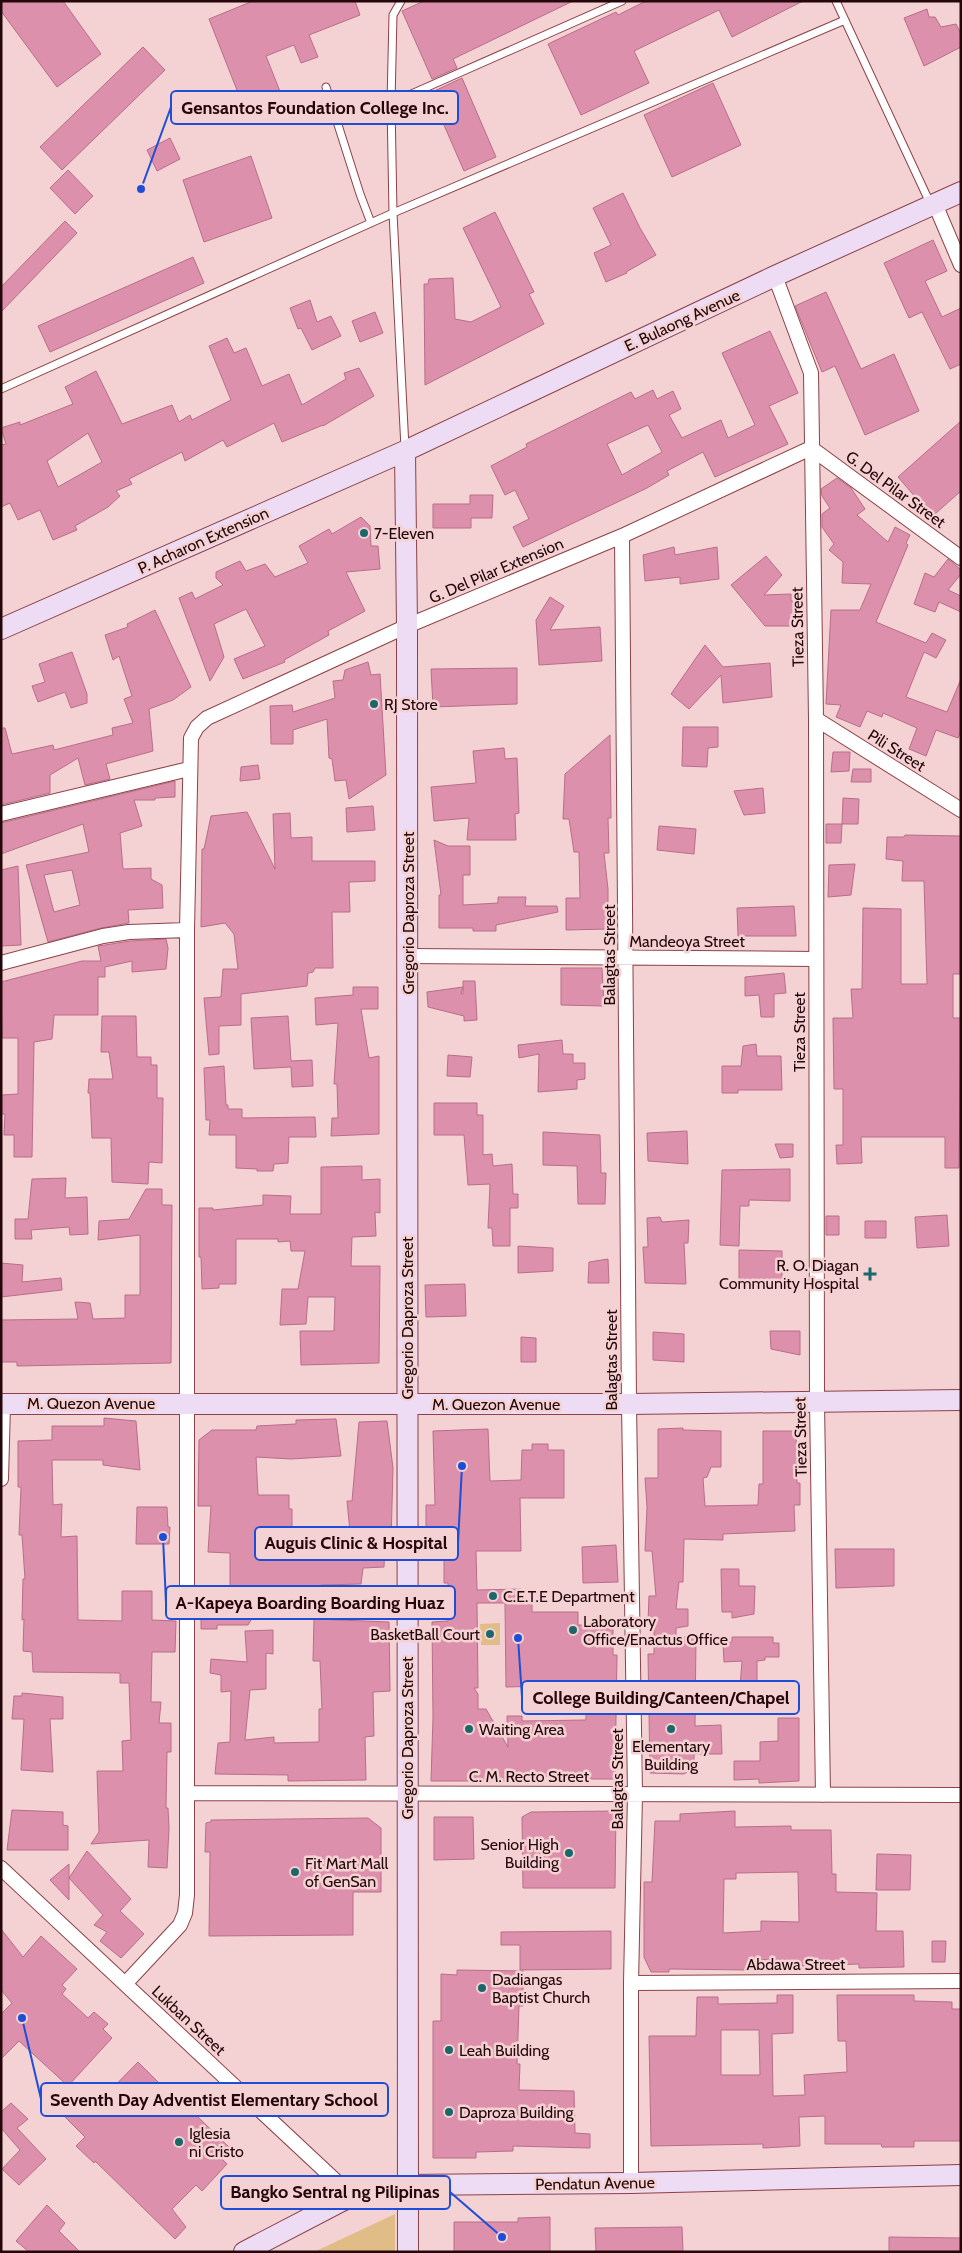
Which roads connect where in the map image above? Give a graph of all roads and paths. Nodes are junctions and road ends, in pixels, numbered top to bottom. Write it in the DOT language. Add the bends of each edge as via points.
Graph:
graph roads {
  1 [pos="401,1"];
  2 [pos="622,1"];
  3 [pos="836,1"];
  4 [pos="845,20"];
  5 [pos="326,87"];
  6 [pos="391,103"];
  7 [pos="961,192"];
  8 [pos="933,205"];
  9 [pos="393,213"];
  10 [pos="371,223"];
  11 [pos="961,266"];
  12 [pos="775,276"];
  13 [pos="1,390"];
  14 [pos="811,448"];
  15 [pos="405,451"];
  16 [pos="622,536"];
  17 [pos="961,558"];
  18 [pos="408,626"];
  19 [pos="1,629"];
  20 [pos="816,719"];
  21 [pos="189,769"];
  22 [pos="961,810"];
  23 [pos="1,814"];
  24 [pos="187,930"];
  25 [pos="408,956"];
  26 [pos="626,959"];
  27 [pos="816,960"];
  28 [pos="1,963"];
  29 [pos="961,1400"];
  30 [pos="816,1402"];
  31 [pos="188,1403"];
  32 [pos="2,1404"];
  33 [pos="407,1404"];
  34 [pos="629,1404"];
  35 [pos="1,1479"];
  36 [pos="188,1793"];
  37 [pos="407,1793"];
  38 [pos="635,1794"];
  39 [pos="823,1795"];
  40 [pos="961,1795"];
  41 [pos="1,1868"];
  42 [pos="961,1981"];
  43 [pos="631,1982"];
  44 [pos="125,1984"];
  45 [pos="961,2175"];
  46 [pos="631,2183"];
  47 [pos="408,2185"];
  48 [pos="354,2197"];
  49 [pos="244,2252"];
  50 [pos="408,2252"];
  1 -- 6 [label="lane" via="393,15"];
  2 -- 6 [label="lane"];
  3 -- 4 [label="lane"];
  4 -- 8 [label="lane"];
  4 -- 9 [label="lane"];
  5 -- 10 [label="lane"];
  6 -- 9 [label="lane"];
  7 -- 8 [label="street, E. Bulaong Avenue"];
  8 -- 11 [label="street"];
  8 -- 12 [label="street, E. Bulaong Avenue"];
  9 -- 10 [label="lane"];
  9 -- 15 [label="lane"];
  10 -- 13 [label="lane"];
  12 -- 14 [label="street, Tieza Street" via="811,373"];
  12 -- 15 [label="street, E. Bulaong Avenue"];
  14 -- 16 [label="street, G. Del Pilar Extension"];
  14 -- 17 [label="street, G. Del Pilar Street"];
  14 -- 20 [label="street, Tieza Street"];
  15 -- 18 [label="street, Gregorio Daproza Street"];
  15 -- 19 [label="street, P. Acharon Extension"];
  16 -- 18 [label="street, G. Del Pilar Extension"];
  16 -- 26 [label="street, Balagtas Street"];
  18 -- 21 [label="street, G. Del Pilar Extension" via="207,718 191,738"];
  18 -- 25 [label="street, Gregorio Daproza Street"];
  20 -- 22 [label="street, Pili Street"];
  20 -- 27 [label="street, Tieza Street"];
  21 -- 23 [label="street"];
  21 -- 24 [label="street"];
  24 -- 28 [label="street" via="103,936"];
  24 -- 31 [label="street"];
  25 -- 26 [label="street, Mandeoya Street"];
  25 -- 33 [label="street, Gregorio Daproza Street"];
  26 -- 27 [label="street, Mandeoya Street"];
  26 -- 34 [label="street, Balagtas Street"];
  27 -- 30 [label="street, Tieza Street"];
  29 -- 30 [label="street, M. Quezon Avenue"];
  30 -- 34 [label="street, M. Quezon Avenue"];
  30 -- 39 [label="street, Tieza Street"];
  31 -- 32 [label="street, M. Quezon Avenue"];
  31 -- 33 [label="street, M. Quezon Avenue"];
  31 -- 36 [label="street"];
  32 -- 35 [label="street"];
  33 -- 34 [label="street, M. Quezon Avenue"];
  33 -- 37 [label="street, Gregorio Daproza Street"];
  34 -- 38 [label="street, Balagtas Street"];
  36 -- 37 [label="street, C. M. Recto Street"];
  36 -- 44 [label="street" via="185,1913 174,1932"];
  37 -- 38 [label="street, C. M. Recto Street"];
  37 -- 47 [label="street, Gregorio Daproza Street"];
  38 -- 39 [label="street, C. M. Recto Street"];
  38 -- 43 [label="street, Balagtas Street"];
  39 -- 40 [label="street, C. M. Recto Street"];
  41 -- 44 [label="street, Lukban Street"];
  42 -- 43 [label="street, Abdawa Street"];
  43 -- 46 [label="street, Balagtas Street"];
  44 -- 48 [label="street, Lukban Street"];
  45 -- 46 [label="street, Pendatun Avenue"];
  46 -- 47 [label="street, Pendatun Avenue"];
  47 -- 48 [label="street, Pendatun Avenue" via="377,2188"];
  47 -- 50 [label="street, Gregorio Daproza Street"];
  48 -- 49 [label="street, Pendatun Avenue"];
}
